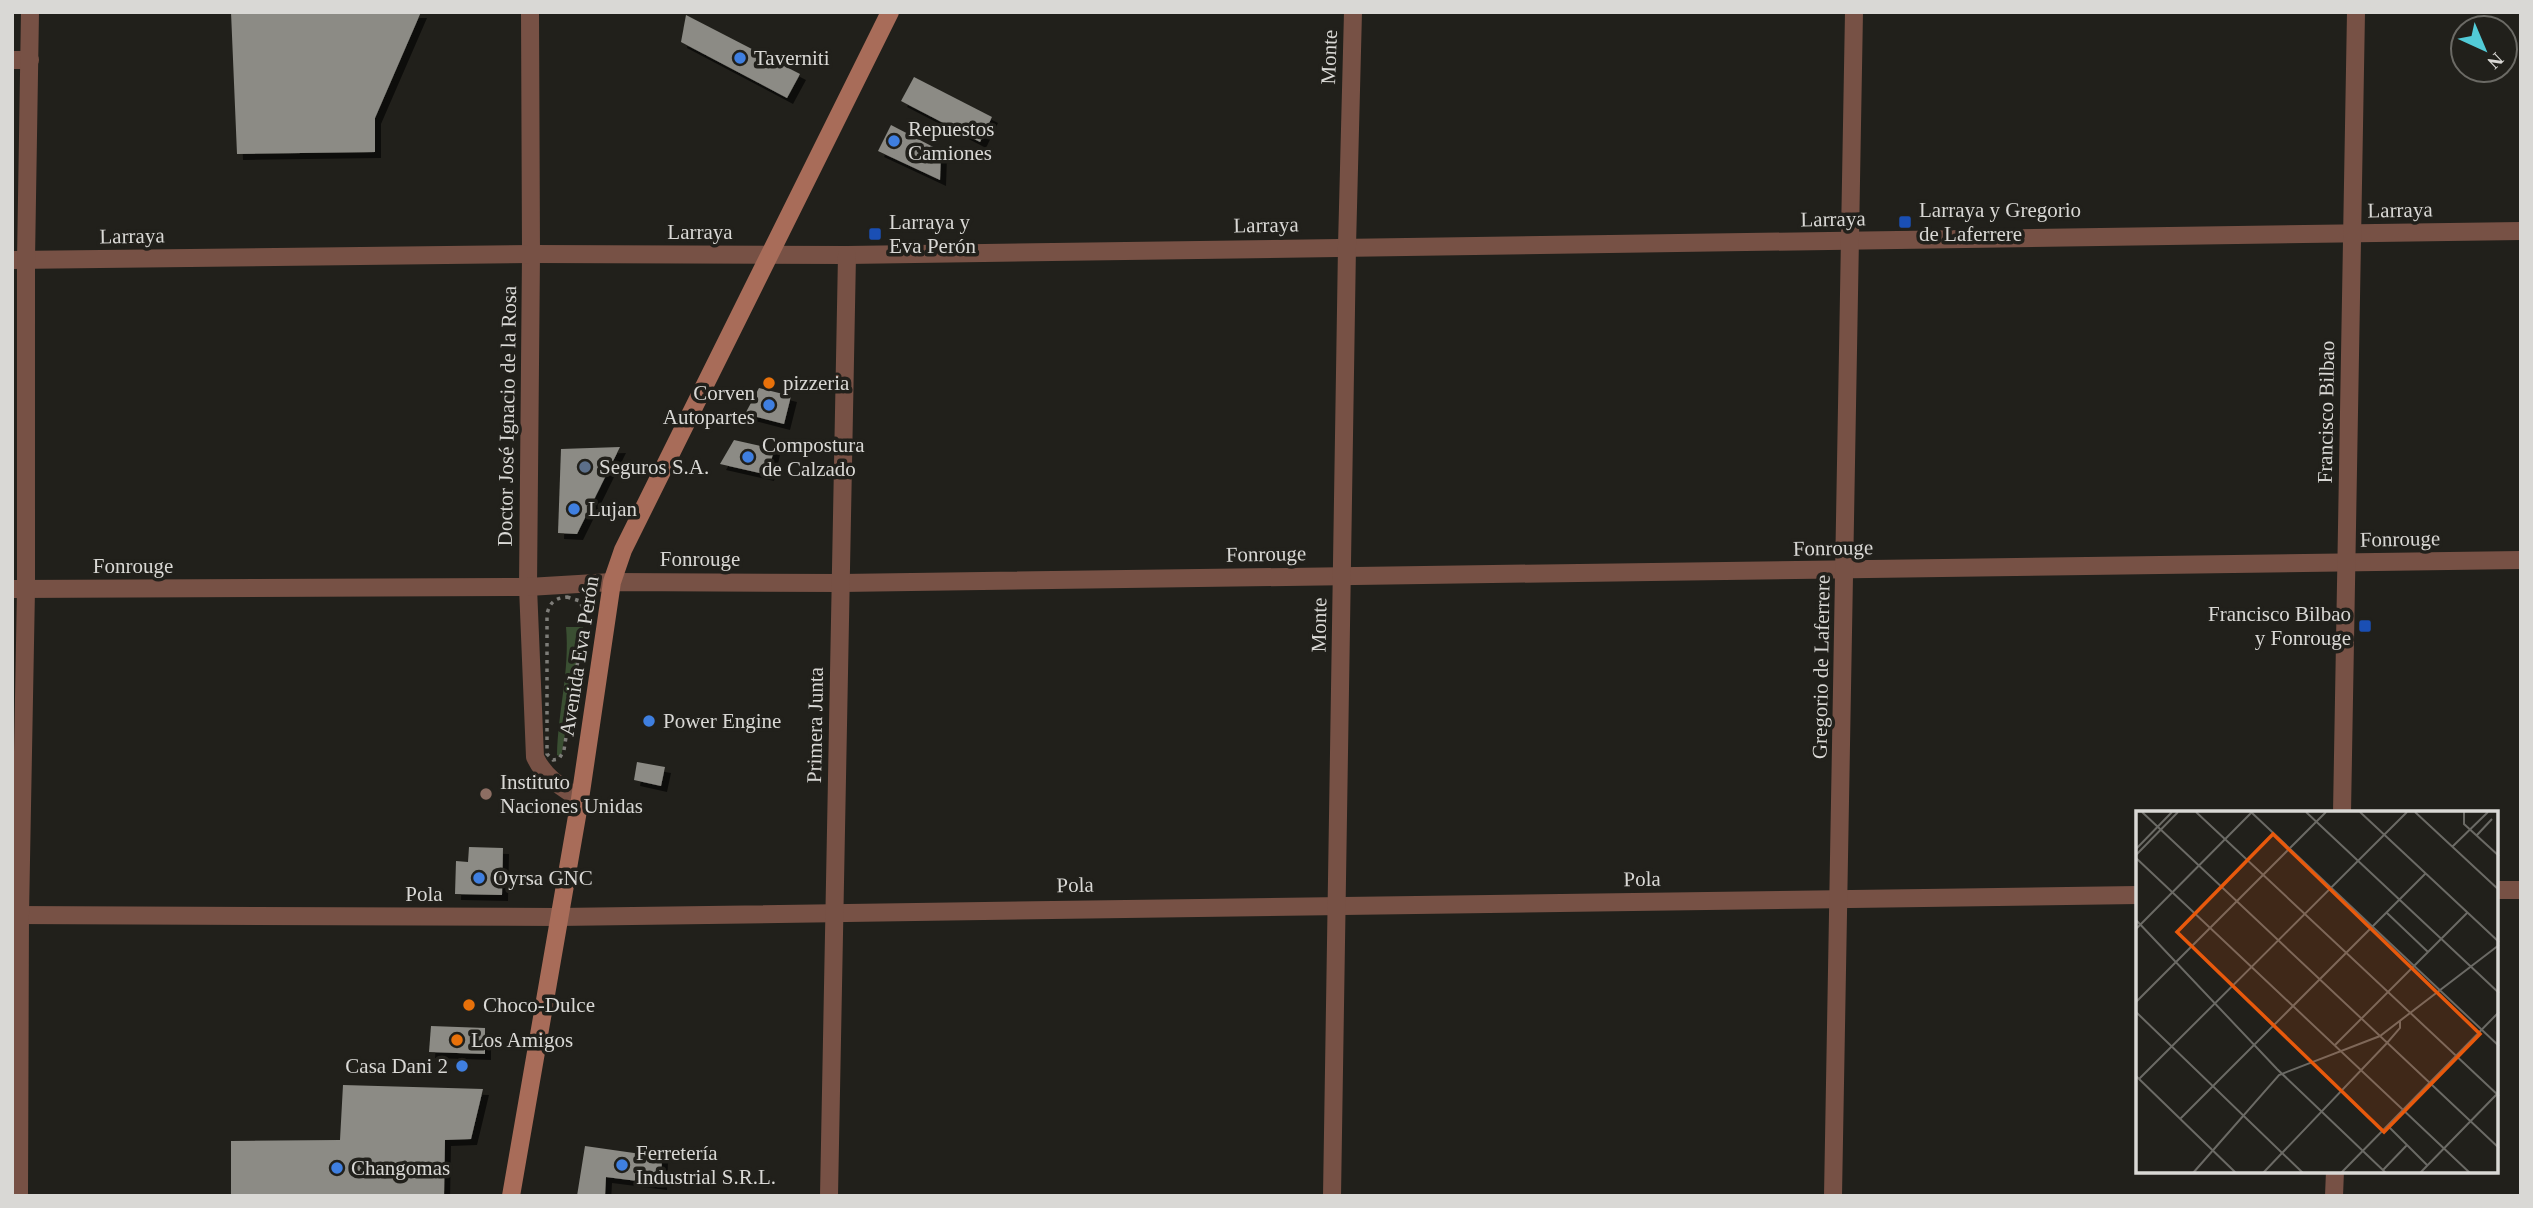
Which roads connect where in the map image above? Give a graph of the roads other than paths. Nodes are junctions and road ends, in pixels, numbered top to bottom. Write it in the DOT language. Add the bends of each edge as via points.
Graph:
graph roads {
  1 [pos="30,12"];
  2 [pos="530,12"];
  3 [pos="890,12"];
  4 [pos="1353,12"];
  5 [pos="1854,12"];
  6 [pos="2356,12"];
  7 [pos="21,60"];
  8 [pos="2521,232"];
  9 [pos="2352,234"];
  10 [pos="1850,241"];
  11 [pos="1347,246"];
  12 [pos="531,254"];
  13 [pos="769,254"];
  14 [pos="847,255"];
  15 [pos="19,260"];
  16 [pos="2521,560"];
  17 [pos="2346,562"];
  18 [pos="1845,570"];
  19 [pos="1342,575"];
  20 [pos="612,582"];
  21 [pos="841,583"];
  22 [pos="528,587"];
  23 [pos="19,589"];
  24 [pos="580,799"];
  25 [pos="2342,811"];
  26 [pos="2498,890"];
  27 [pos="2521,890"];
  28 [pos="2136,895"];
  29 [pos="1840,900"];
  30 [pos="1337,904"];
  31 [pos="834,911"];
  32 [pos="16,915"];
  33 [pos="558,917"];
  34 [pos="2335,1173"];
  35 [pos="19,1196"];
  36 [pos="511,1196"];
  37 [pos="829,1196"];
  38 [pos="1332,1196"];
  39 [pos="1833,1196"];
  40 [pos="2334,1196"];
  1 -- 7 [label="street"];
  2 -- 12 [label="street, Doctor José Ignacio de la Rosa"];
  3 -- 13 [label="main road, Avenida Eva Perón"];
  4 -- 11 [label="street, Monte"];
  5 -- 10 [label="street, Gregorio de Laferrere"];
  6 -- 9 [label="street, Francisco Bilbao"];
  7 -- 15 [label="street"];
  8 -- 9 [label="street, Larraya"];
  9 -- 10 [label="street, Larraya"];
  9 -- 17 [label="street, Francisco Bilbao"];
  10 -- 11 [label="street, Larraya"];
  10 -- 18 [label="street, Gregorio de Laferrere"];
  11 -- 14 [label="street, Larraya"];
  11 -- 19 [label="street, Monte"];
  12 -- 13 [label="street, Larraya"];
  12 -- 15 [label="street, Larraya"];
  12 -- 22 [label="street, Doctor José Ignacio de la Rosa"];
  13 -- 14 [label="street, Larraya"];
  13 -- 20 [label="main road, Avenida Eva Perón" via="623,550"];
  14 -- 21 [label="street, Primera Junta"];
  15 -- 23 [label="street"];
  16 -- 17 [label="street, Fonrouge"];
  17 -- 18 [label="street, Fonrouge"];
  17 -- 25 [label="street, Francisco Bilbao"];
  18 -- 19 [label="street, Fonrouge"];
  18 -- 29 [label="street, Gregorio de Laferrere"];
  19 -- 21 [label="street, Fonrouge"];
  19 -- 30 [label="street, Monte"];
  20 -- 21 [label="street, Fonrouge"];
  20 -- 22 [label="street, Fonrouge"];
  20 -- 24 [label="main road, Avenida Eva Perón"];
  21 -- 31 [label="street, Primera Junta"];
  22 -- 23 [label="street, Fonrouge"];
  22 -- 24 [label="street, Doctor José Ignacio de la Rosa" via="535,757 551,780"];
  23 -- 32 [label="street"];
  24 -- 33 [label="main road, Avenida Eva Perón"];
  26 -- 27 [label="street"];
  28 -- 29 [label="street, Pola"];
  29 -- 30 [label="street, Pola"];
  29 -- 39 [label="street, Gregorio de Laferrere"];
  30 -- 31 [label="street, Pola"];
  30 -- 38 [label="street, Monte"];
  31 -- 33 [label="street, Pola"];
  31 -- 37 [label="street, Primera Junta"];
  32 -- 33 [label="street, Pola"];
  32 -- 35 [label="street"];
  33 -- 36 [label="main road, Avenida Eva Perón"];
  34 -- 40 [label="street"];
}
